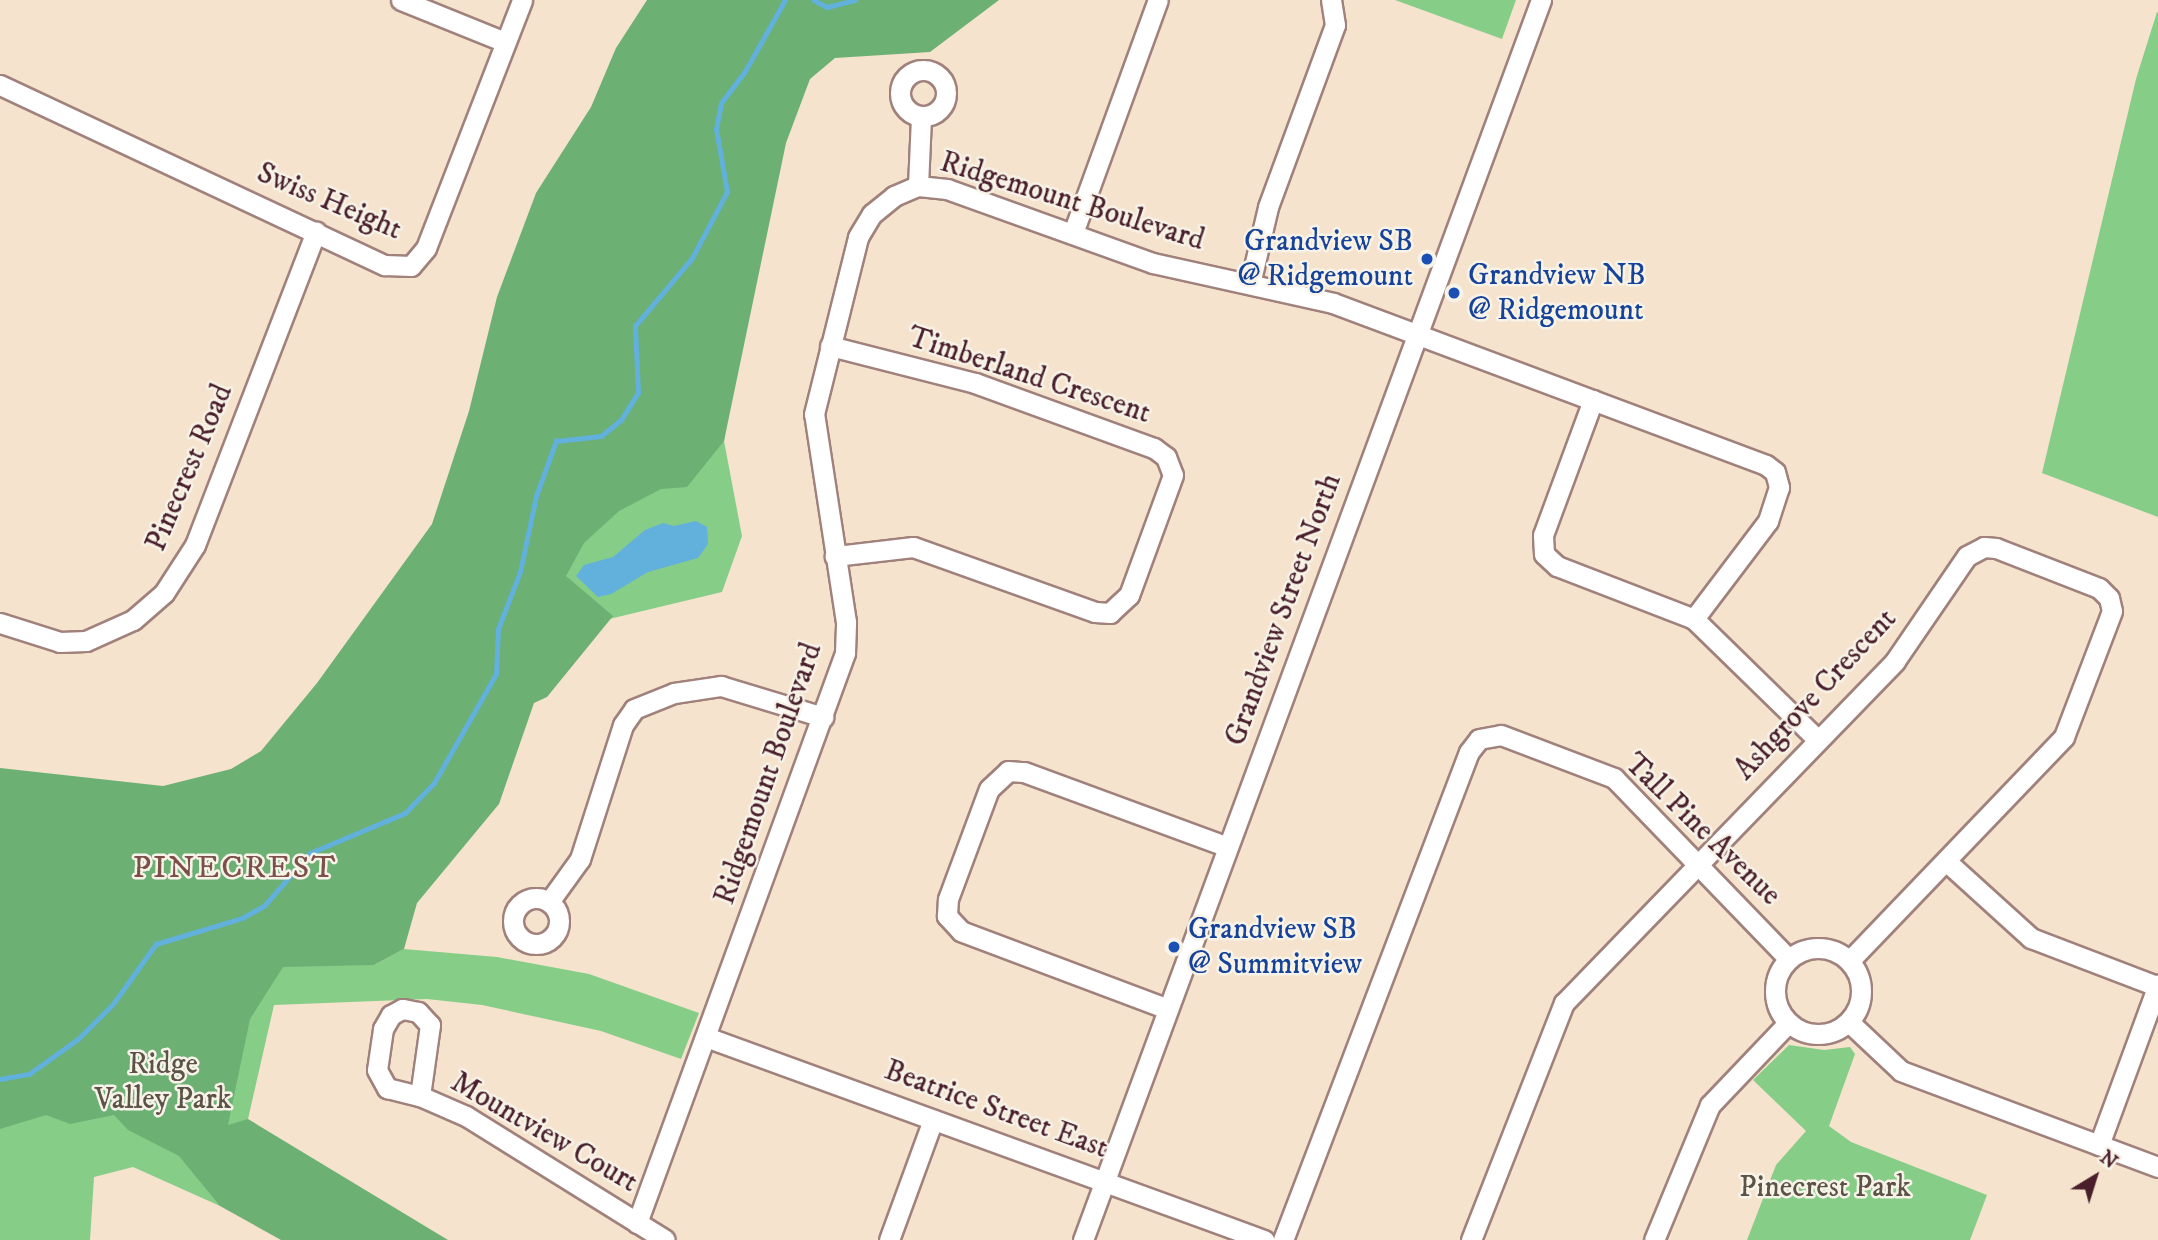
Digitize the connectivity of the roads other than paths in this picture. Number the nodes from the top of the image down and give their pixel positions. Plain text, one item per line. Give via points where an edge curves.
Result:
1 (401, 0) edge
2 (522, 0) edge
3 (1158, 0) edge
4 (1331, 0) edge
5 (1541, 0) edge
6 (505, 42) junction
7 (0, 85) edge
8 (921, 117) dead end
9 (918, 186) junction
10 (316, 232) junction
11 (1073, 233) junction
12 (1250, 284) junction
13 (1417, 334) junction
14 (830, 346) junction
15 (1592, 400) junction
16 (835, 556) junction
17 (1694, 620) junction
18 (0, 623) edge
19 (823, 717) junction
20 (1818, 740) junction
21 (1228, 847) junction
22 (1946, 860) junction
23 (1698, 864) junction
24 (549, 902) dead end
25 (1789, 959) junction
26 (1849, 961) junction
27 (2158, 985) edge
28 (1168, 1009) junction
29 (1849, 1022) junction
30 (1788, 1023) junction
31 (706, 1037) junction
32 (420, 1096) dead end
33 (933, 1119) junction
34 (2099, 1145) junction
35 (2158, 1167) edge
36 (1105, 1181) junction
37 (637, 1223) junction
38 (665, 1240) edge
39 (889, 1240) edge
40 (1083, 1240) edge
41 (1264, 1240) edge
42 (1283, 1240) edge
43 (1471, 1240) edge
44 (1654, 1240) edge

1 - 6 street
2 - 6 street, Swiss Height
3 - 11 street
4 - 12 street via 1335,26 1268,206
5 - 13 street, Grandview Street North
6 - 10 street, Swiss Height via 426,248 411,265 385,265
7 - 10 street, Swiss Height
8 - 9 street
9 - 11 street, Ridgemount Boulevard via 954,191
9 - 14 street, Ridgemount Boulevard via 884,202 862,228
10 - 18 street, Pinecrest Road via 195,545 164,593 133,620 86,641 60,642
11 - 12 street, Ridgemount Boulevard via 1153,263
12 - 13 street, Ridgemount Boulevard via 1324,300
13 - 15 street, Ridgemount Boulevard
13 - 21 street, Grandview Street North
14 - 16 street, Ridgemount Boulevard via 813,427
14 - 16 street, Timberland Crescent via 975,383 1154,448 1166,457 1173,475 1129,595 1110,613 1095,612 913,547
15 - 17 street via 1543,535 1544,554 1558,566
15 - 17 street, Ridgemount Boulevard via 1759,462 1778,477 1778,496 1763,531
16 - 19 street, Ridgemount Boulevard via 847,638
17 - 20 street
19 - 24 street via 721,686 674,693 634,709 622,725 580,859
19 - 31 street, Ridgemount Boulevard
20 - 22 street, Ashgrove Crescent via 1903,652 1964,561 1977,549 1996,548 2105,593 2110,617 2064,737
20 - 23 street, Ashgrove Crescent
21 - 28 street, Grandview Street North
21 - 28 street via 1014,770 992,783 962,860 946,905 949,920 957,929
22 - 26 street, Ashgrove Crescent
22 - 27 street via 2031,938
23 - 25 street, Tall Pine Avenue
23 - 42 street, Tall Pine Avenue via 1606,774 1501,735 1486,735 1475,742
23 - 43 street, Ashgrove Crescent via 1560,1009
25 - 26 street via 1813,948 1839,953
25 - 30 street via 1774,990
26 - 29 street via 1861,985 1861,999
27 - 34 street
28 - 36 street, Grandview Street North
29 - 30 street via 1825,1034 1799,1030
29 - 34 street via 1901,1072
30 - 44 street via 1710,1105
31 - 33 street, Beatrice Street East
31 - 37 street, Ridgemount Boulevard
32 - 37 street, Mountview Court via 466,1116
33 - 36 street, Beatrice Street East
33 - 39 street
34 - 35 street
36 - 40 street, Grandview Street North
36 - 41 street, Beatrice Street East
37 - 38 street, Mountview Court

